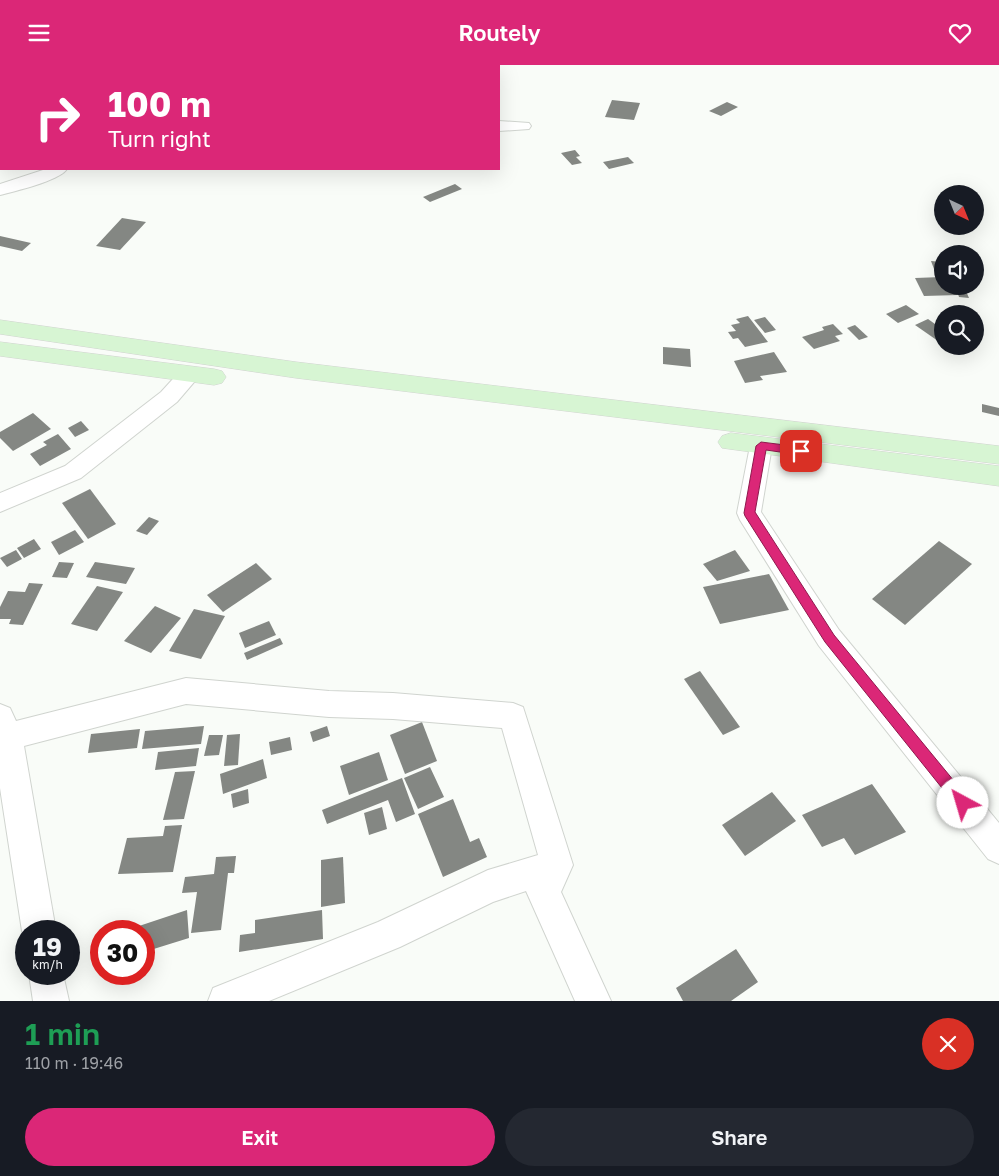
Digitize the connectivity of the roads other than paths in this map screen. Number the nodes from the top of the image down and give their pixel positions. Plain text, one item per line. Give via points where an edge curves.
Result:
1 (523, 125) dead end
2 (500, 126) edge
3 (57, 170) edge
4 (0, 190) edge
5 (0, 327) edge
6 (0, 349) edge
7 (190, 374) junction
8 (395, 391) junction
9 (761, 446) junction
10 (999, 455) edge
11 (999, 476) edge
12 (0, 503) edge
13 (2, 736) edge
14 (999, 848) edge
15 (556, 865) junction
16 (37, 920) edge
17 (48, 985) edge
18 (51, 1001) edge
19 (226, 1001) edge
20 (593, 1001) edge

1 - 2 street
3 - 4 street
5 - 8 main road via 296,370
6 - 7 main road
7 - 8 main road
7 - 12 street via 169,397 73,472
8 - 9 main road
8 - 10 main road
9 - 11 main road
9 - 14 street via 749,513 829,639
13 - 15 street via 186,691 513,716
13 - 16 street
15 - 19 street via 488,887 388,935
15 - 20 street via 543,891
17 - 18 street

